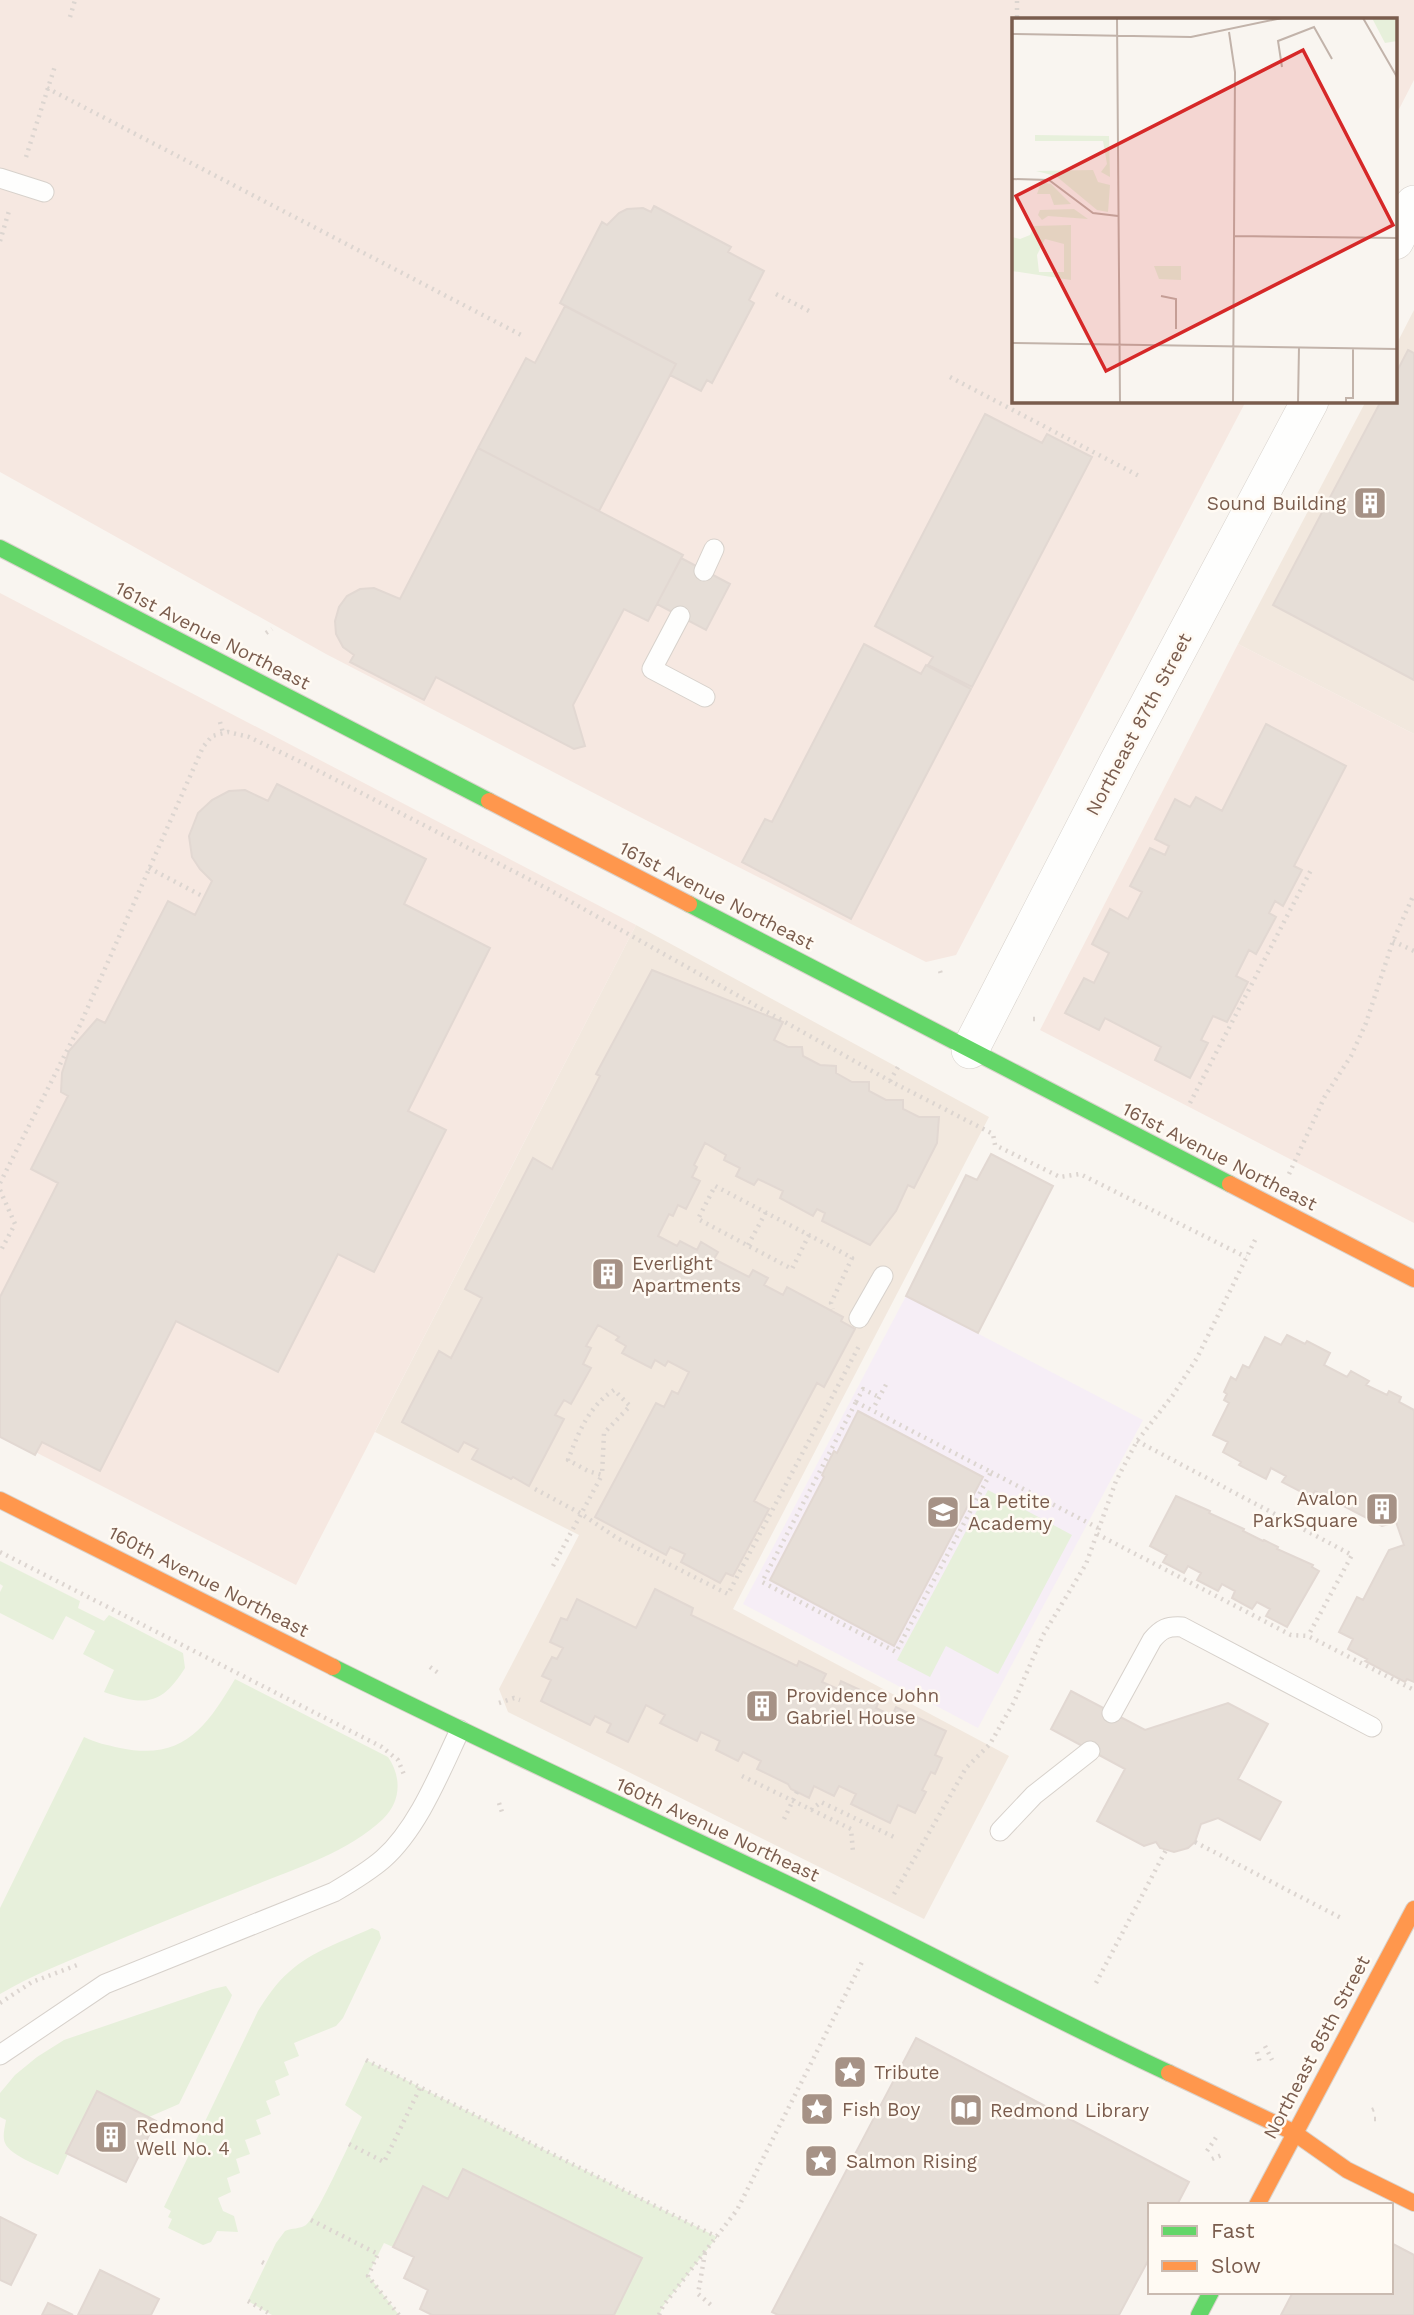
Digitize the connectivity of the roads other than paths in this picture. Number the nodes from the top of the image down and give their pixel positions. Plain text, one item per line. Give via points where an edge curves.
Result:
1 (0, 178) edge
2 (44, 192) dead end
3 (1414, 204) edge
4 (1396, 239) edge
5 (1309, 402) edge
6 (0, 548) edge
7 (715, 550) dead end
8 (704, 570) dead end
9 (680, 616) dead end
10 (705, 697) dead end
11 (970, 1050) junction
12 (883, 1276) dead end
13 (1414, 1279) edge
14 (859, 1318) dead end
15 (0, 1500) edge
16 (1112, 1713) dead end
17 (1372, 1727) dead end
18 (460, 1730) junction
19 (1090, 1751) dead end
20 (1000, 1831) dead end
21 (1414, 1909) edge
22 (0, 2055) edge
23 (1293, 2132) junction
24 (1257, 2203) edge
25 (1414, 2203) edge
26 (1210, 2294) edge
27 (1199, 2315) edge

1 - 2 lane
3 - 4 street
5 - 11 street, Northeast 87th Street
6 - 11 street, 161st Avenue Northeast
7 - 8 lane
9 - 10 lane via 652,669
11 - 13 street, 161st Avenue Northeast
12 - 14 lane
15 - 18 street, 160th Avenue Northeast
16 - 17 lane via 1152,1640 1170,1626 1182,1627
18 - 22 lane via 408,1829 384,1858 359,1877 334,1892 105,1984
18 - 23 street, 160th Avenue Northeast via 835,1906 1083,2033
19 - 20 lane via 1034,1795
21 - 23 street, Northeast 85th Street
23 - 24 street, Northeast 85th Street
23 - 25 street, 160th Avenue Northeast via 1347,2170
26 - 27 street

